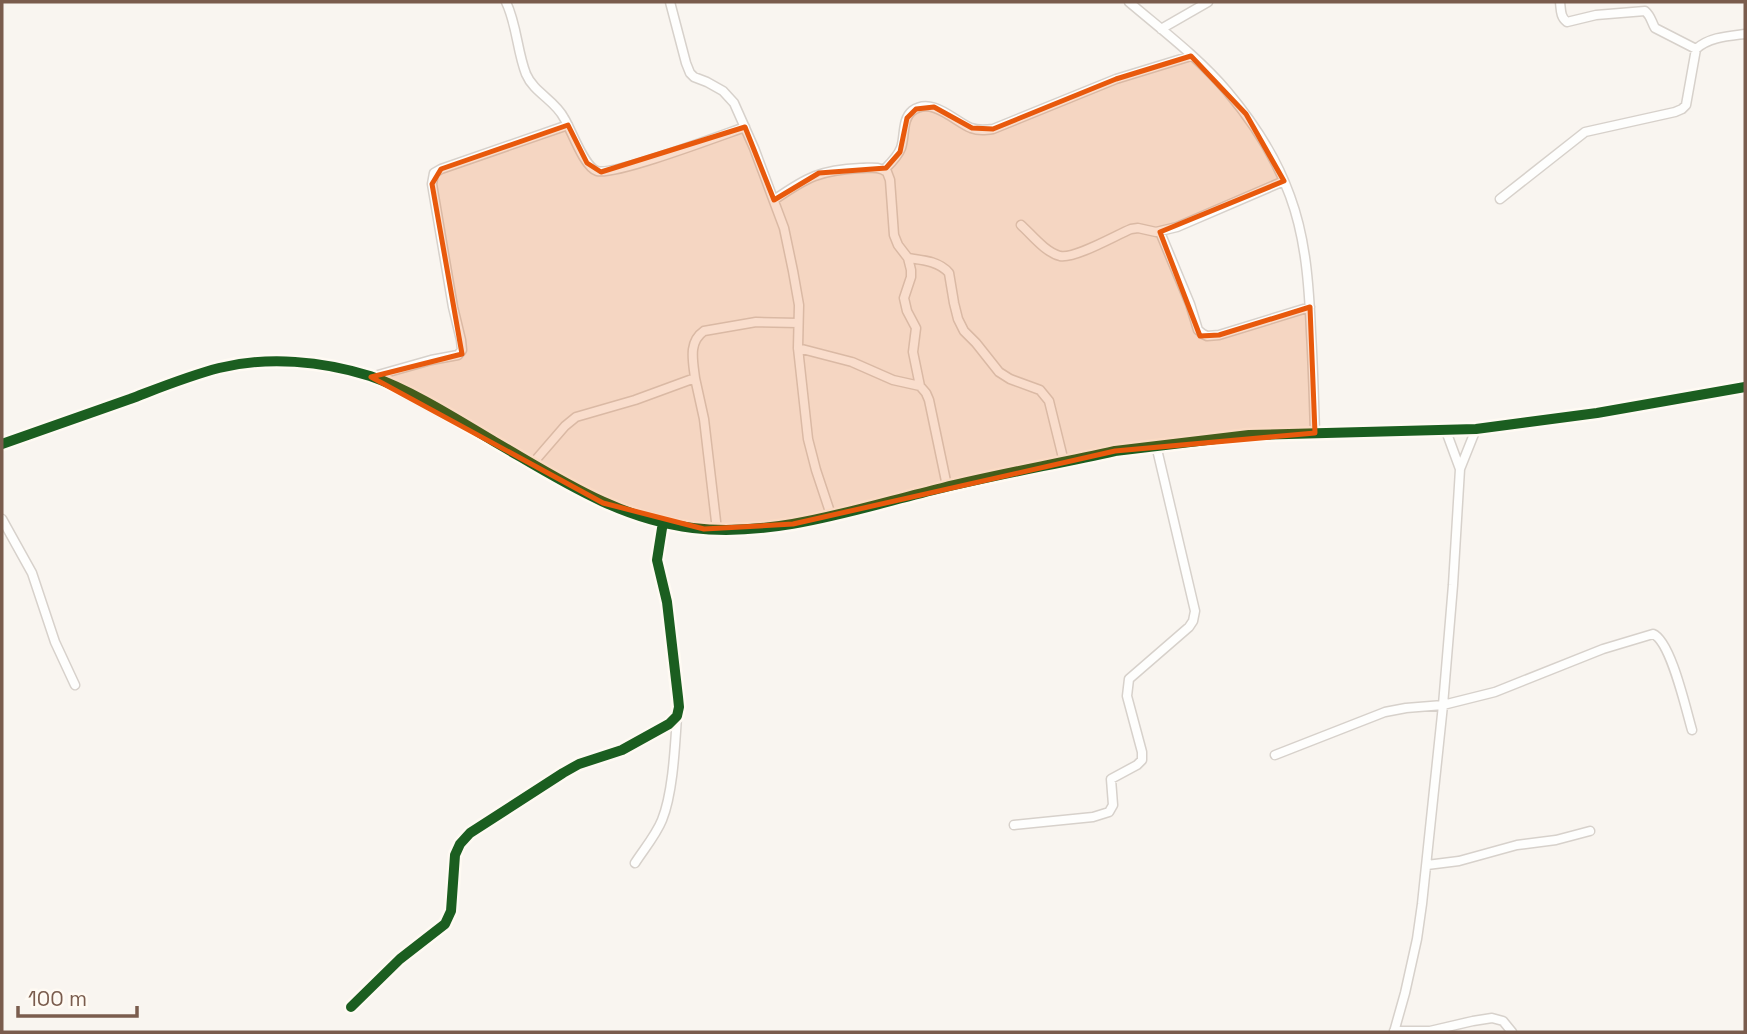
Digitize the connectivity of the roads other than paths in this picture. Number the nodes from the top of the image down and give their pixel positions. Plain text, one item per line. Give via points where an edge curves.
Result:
1 (506, 2) edge
2 (670, 2) edge
3 (1129, 2) edge
4 (1208, 2) edge
5 (1560, 2) edge
6 (1161, 29) junction
7 (1745, 34) edge
8 (1696, 49) junction
9 (1191, 56) junction
10 (568, 125) junction
11 (745, 127) junction
12 (885, 169) junction
13 (1284, 181) junction
14 (1500, 199) dead end
15 (774, 200) junction
16 (1021, 225) dead end
17 (1160, 232) junction
18 (908, 258) junction
19 (1310, 307) junction
20 (799, 323) junction
21 (798, 348) junction
22 (371, 377) junction
23 (695, 378) junction
24 (920, 386) junction
25 (1745, 387) edge
26 (1476, 429) junction
27 (1446, 431) junction
28 (1315, 433) junction
29 (2, 444) edge
30 (1156, 445) junction
31 (1064, 462) junction
32 (533, 463) junction
33 (1461, 469) junction
34 (947, 486) junction
35 (831, 515) junction
36 (2, 519) edge
37 (663, 522) junction
38 (717, 530) junction
39 (75, 685) dead end
40 (1443, 705) junction
41 (677, 716) junction
42 (1692, 730) dead end
43 (1275, 755) dead end
44 (1014, 825) dead end
45 (1590, 831) dead end
46 (635, 863) dead end
47 (1427, 866) junction
48 (351, 1007) dead end
49 (1394, 1032) edge
50 (1512, 1032) edge

1 - 10 street via 526,75 560,110
2 - 11 street via 690,73 723,91
3 - 6 street
4 - 6 street
5 - 8 street via 1567,22 1645,11 1655,28
6 - 9 street
7 - 8 street via 1702,43
8 - 14 street via 1682,110 1585,132
9 - 12 street via 1116,79 993,129 972,128 934,107 916,109 907,118 900,152
9 - 13 street via 1246,114
10 - 11 street via 587,163 601,172
10 - 22 street via 434,173 432,184 462,350 458,355
11 - 15 street
12 - 15 street via 827,171
12 - 18 street via 894,235
13 - 17 street
13 - 19 street via 1302,237
15 - 20 street via 793,271
16 - 17 street via 1048,250 1065,256 1131,229
17 - 19 street via 1203,334 1219,335
18 - 24 street via 911,277 904,303 916,328 913,352
18 - 31 street via 947,270 964,331 999,372 1045,395
19 - 28 street
20 - 21 street
20 - 23 street via 756,322 701,333 693,346
21 - 24 street
21 - 35 street via 808,439
22 - 29 street via 295,362 231,366
22 - 32 street
23 - 32 street via 576,417
23 - 38 street
24 - 34 street via 929,400
25 - 26 street
26 - 27 street
26 - 33 street
27 - 28 street
27 - 33 street
28 - 30 street
30 - 31 street
30 - 44 street via 1194,616 1189,627 1129,679 1127,696 1142,760 1111,779 1113,805 1109,812
31 - 34 street
32 - 37 street via 603,503
33 - 40 street
34 - 35 street
35 - 38 street via 780,526
36 - 39 street via 32,573
37 - 38 street
37 - 41 street via 657,560 667,602
40 - 42 street via 1495,692 1653,634 1667,651
40 - 43 street via 1385,712
40 - 47 street
41 - 46 street via 663,818
41 - 48 street via 622,750 563,772 470,833 455,855 451,911 445,924 400,958
45 - 47 street
47 - 49 street via 1417,940
49 - 50 street via 1422,1032 1492,1018 1503,1021

